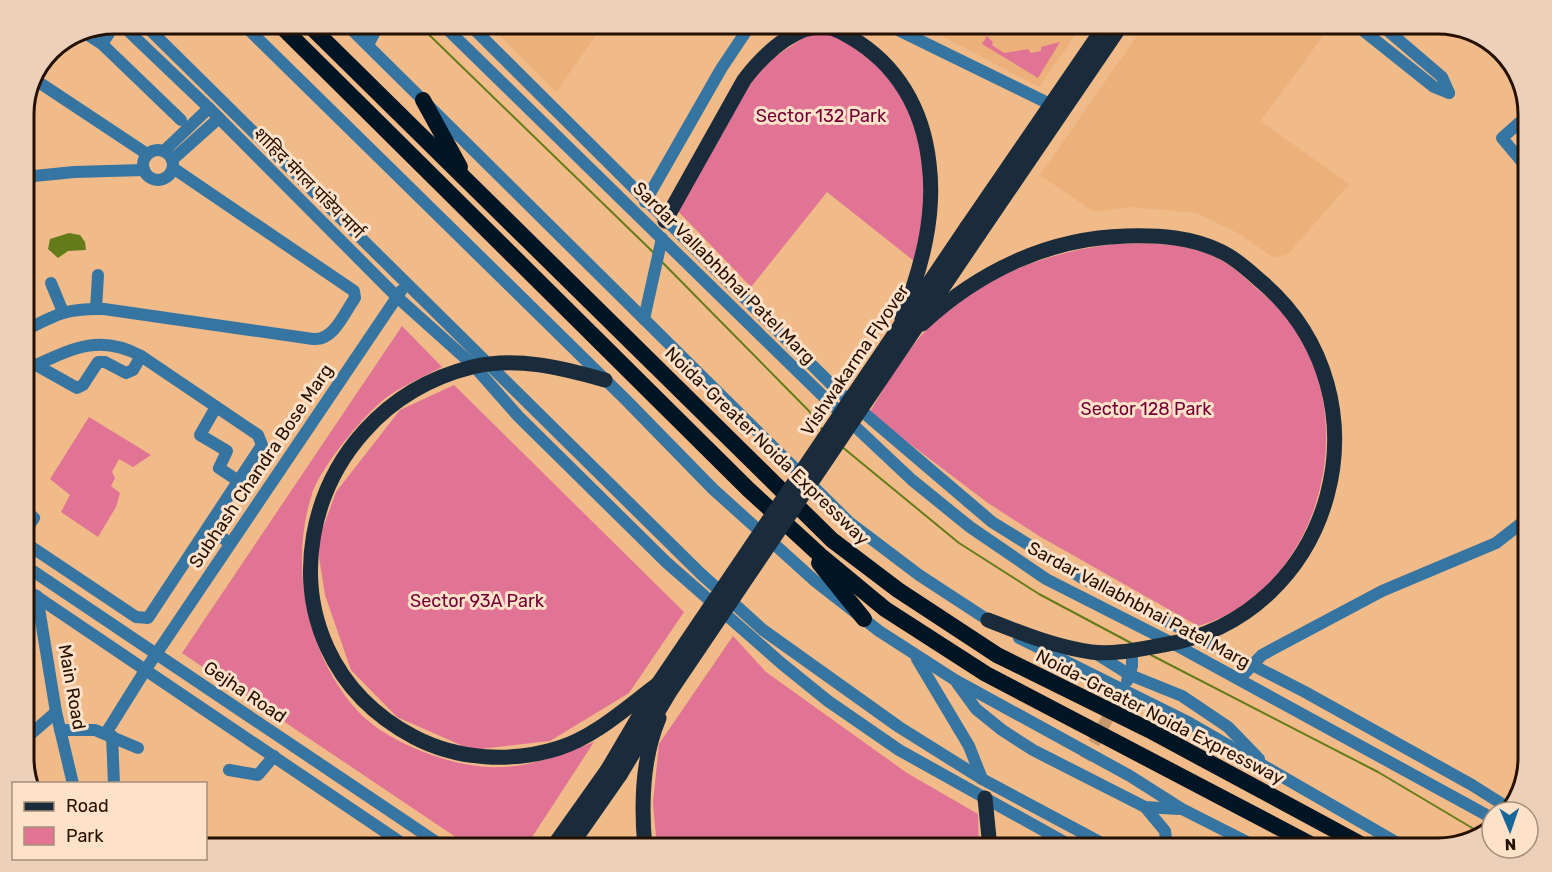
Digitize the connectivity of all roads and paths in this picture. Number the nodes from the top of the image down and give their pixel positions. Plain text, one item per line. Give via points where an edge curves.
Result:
1 (131, 34) edge
2 (154, 34) edge
3 (253, 34) edge
4 (289, 34) edge
5 (318, 34) edge
6 (360, 34) edge
7 (374, 34) edge
8 (452, 34) edge
9 (480, 34) edge
10 (744, 34) edge
11 (797, 34) edge
12 (845, 34) edge
13 (906, 34) edge
14 (1100, 34) edge
15 (1114, 34) edge
16 (1370, 34) edge
17 (1392, 34) edge
18 (108, 35) edge
19 (93, 38) edge
20 (102, 44) junction
21 (368, 45) junction
22 (41, 84) edge
23 (423, 100) junction
24 (209, 108) junction
25 (1057, 108) junction
26 (219, 118) junction
27 (182, 125) junction
28 (1517, 125) edge
29 (194, 139) junction
30 (147, 154) junction
31 (1517, 157) edge
32 (170, 159) junction
33 (144, 170) junction
34 (35, 176) edge
35 (469, 183) junction
36 (645, 202) junction
37 (665, 221) junction
38 (973, 231) junction
39 (661, 244) junction
40 (98, 275) dead end
41 (51, 283) dead end
42 (408, 284) junction
43 (397, 297) junction
44 (96, 309) junction
45 (63, 312) junction
46 (644, 319) junction
47 (35, 326) edge
48 (915, 330) junction
49 (896, 336) junction
50 (141, 356) junction
51 (491, 364) junction
52 (36, 365) joint
53 (474, 366) junction
54 (605, 380) junction
55 (216, 407) junction
56 (240, 482) junction
57 (1518, 526) edge
58 (209, 529) junction
59 (802, 538) junction
60 (230, 543) junction
61 (35, 549) edge
62 (54, 561) junction
63 (35, 572) edge
64 (44, 578) junction
65 (37, 596) joint
66 (864, 619) junction
67 (988, 620) junction
68 (759, 635) junction
69 (1195, 638) junction
70 (1166, 645) junction
71 (1132, 650) junction
72 (1094, 652) junction
73 (913, 653) junction
74 (156, 654) junction
75 (1252, 665) junction
76 (146, 669) junction
77 (1239, 679) junction
78 (955, 680) junction
79 (1128, 680) junction
80 (665, 687) junction
81 (56, 712) junction
82 (35, 730) edge
83 (60, 730) junction
84 (109, 735) junction
85 (138, 748) dead end
86 (274, 756) junction
87 (1085, 759) tunnel mouth
88 (1265, 766) junction
89 (229, 770) dead end
90 (614, 772) junction
91 (1077, 773) junction
92 (982, 779) junction
93 (73, 782) edge
94 (114, 782) edge
95 (985, 798) junction
96 (1496, 800) edge
97 (1145, 807) junction
98 (1182, 809) junction
99 (1480, 811) edge
100 (394, 838) edge
101 (430, 838) edge
102 (560, 838) edge
103 (575, 838) edge
104 (645, 838) edge
105 (989, 838) edge
106 (1057, 838) edge
107 (1092, 838) edge
108 (1166, 838) edge
109 (1239, 838) edge
110 (1299, 838) edge
111 (1349, 838) edge
112 (1389, 838) edge

1 - 24 street, शाहिद मंगल पांडेय मार्ग
2 - 42 street
3 - 54 street
4 - 59 highway
5 - 35 highway, Noida-Greater Noida Expressway
6 - 21 street
7 - 21 street
8 - 39 street, Sardar Vallabhbhai Patel Marg
9 - 36 street, Sardar Vallabhbhai Patel Marg via 548,97
10 - 36 street
11 - 37 main road, bridge via 760,59 744,80
12 - 49 main road, bridge via 885,62 910,96 924,129 931,198 929,230
13 - 25 street
14 - 25 main road
15 - 25 main road
16 - 17 street via 1434,87 1449,93 1442,77
18 - 20 street
19 - 20 street
20 - 27 street
21 - 23 street
22 - 30 street
23 - 35 highway
23 - 46 street
24 - 26 street, शाहिद मंगल पांडेय मार्ग
24 - 27 street
25 - 38 main road, Vishwakarma Flyover
25 - 38 main road, Vishwakarma Flyover via 1022,171
26 - 29 street
26 - 43 street, शाहिद मंगल पांडेय मार्ग
27 - 29 street
27 - 32 street
28 - 31 street via 1502,138
29 - 32 street
30 - 32 street via 155,150
30 - 33 street
32 - 33 street via 169,176 161,180 153,179
32 - 44 street via 354,291 355,298 322,340
33 - 34 street
35 - 111 highway, Noida-Greater Noida Expressway via 832,540 898,590 997,655 1149,730
36 - 37 street, Sardar Vallabhbhai Patel Marg
37 - 69 street, Sardar Vallabhbhai Patel Marg via 837,390 992,522 1082,578
38 - 48 main road, Vishwakarma Flyover, bridge
38 - 49 main road, Vishwakarma Flyover, bridge
39 - 46 street
39 - 70 street, Sardar Vallabhbhai Patel Marg via 912,480 970,527 1046,579
40 - 44 street
41 - 45 street
42 - 43 street, Subhash Chandra Bose Marg
42 - 51 street
43 - 53 street, शाहिद मंगल पांडेय मार्ग
43 - 60 street, Subhash Chandra Bose Marg
44 - 45 street
45 - 47 street
46 - 67 street via 849,522
48 - 69 main road, bridge via 945,302 1010,262 1083,240 1112,236 1169,237 1223,252 1270,289 1294,314 1313,347 1327,384 1335,449 1322,516 1292,567 1261,603 1237,620
48 - 80 main road, Vishwakarma Flyover, bridge
49 - 80 main road, Vishwakarma Flyover, bridge
50 - 52 street via 122,349 84,345
50 - 52 street via 126,374 98,362 77,388
50 - 55 street
51 - 53 main road
51 - 54 main road via 554,367
51 - 68 street
53 - 68 street, शाहिद मंगल पांडेय मार्ग via 518,416 666,562
53 - 80 main road via 414,390 390,406 360,434 332,475 310,543 309,576 315,613 343,677 365,702 396,727 428,744 461,755 496,757 560,748
54 - 66 street via 713,489 815,581
55 - 56 street via 261,440 260,451
55 - 56 street via 200,435 227,451 219,468
56 - 58 street
57 - 75 street via 1496,543 1382,591 1274,649
58 - 60 street
58 - 62 street via 144,619
59 - 66 highway
59 - 110 highway via 885,609 986,674
60 - 74 street, Subhash Chandra Bose Marg
61 - 62 street
62 - 64 street
63 - 64 street, Gejha Road
64 - 74 street, Gejha Road
65 - 76 street, Gejha Road
65 - 81 street, Main Road
66 - 73 street
67 - 72 main road via 1033,638
67 - 88 street
68 - 92 street
68 - 95 street via 828,701 869,730
69 - 70 main road
69 - 75 street, Sardar Vallabhbhai Patel Marg
70 - 71 main road
70 - 77 street, Sardar Vallabhbhai Patel Marg
71 - 72 main road
71 - 79 street
72 - 79 street
73 - 78 street
73 - 92 street via 964,735
74 - 76 street, Subhash Chandra Bose Marg
74 - 101 street, Gejha Road
75 - 77 street
75 - 96 street, Sardar Vallabhbhai Patel Marg
76 - 84 street, Subhash Chandra Bose Marg
76 - 86 street, Gejha Road
77 - 99 street, Sardar Vallabhbhai Patel Marg
78 - 91 street via 976,709 1002,730
78 - 98 street
79 - 88 street via 1182,696 1228,727
80 - 90 main road, Vishwakarma Flyover, bridge
80 - 104 main road, bridge via 646,769
81 - 82 street
81 - 83 street, Main Road
83 - 84 street via 87,729
83 - 93 street, Main Road
84 - 85 street
84 - 94 street
86 - 89 street via 258,775
86 - 100 street, Gejha Road
87 - 91 street
88 - 112 street
90 - 102 main road, Vishwakarma Flyover
90 - 103 main road, Vishwakarma Flyover
91 - 97 street
92 - 107 street
95 - 105 main road
95 - 106 street
97 - 98 street
97 - 108 street via 1165,831
98 - 109 street

